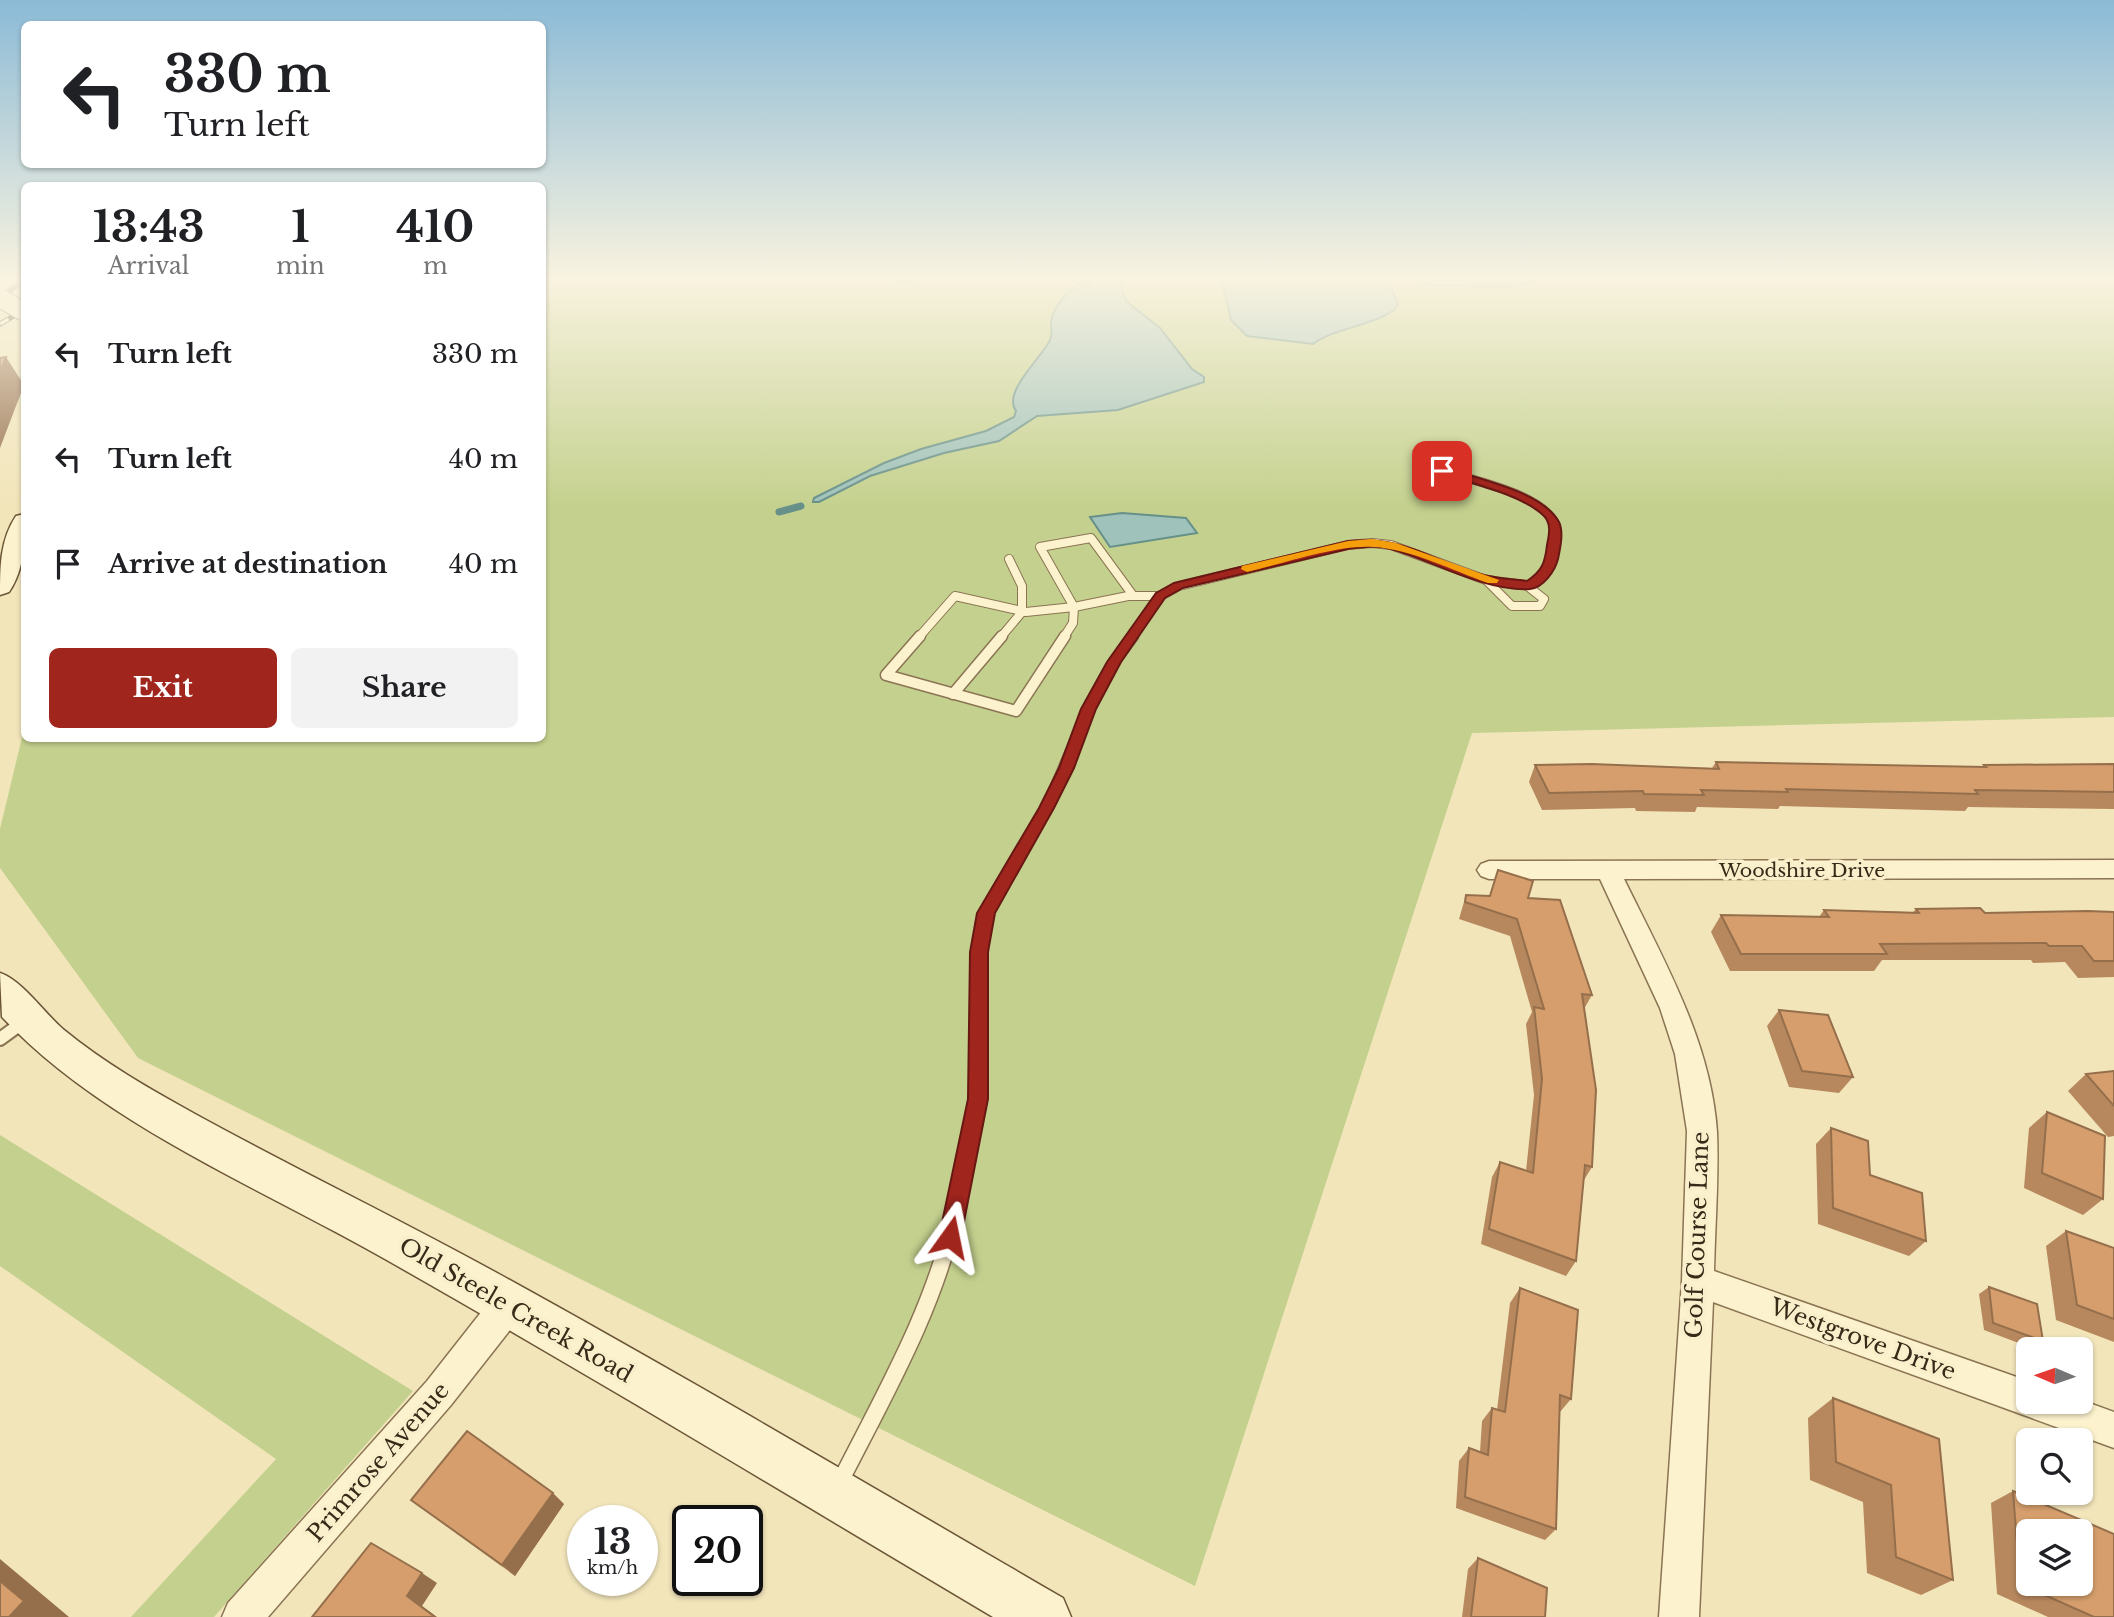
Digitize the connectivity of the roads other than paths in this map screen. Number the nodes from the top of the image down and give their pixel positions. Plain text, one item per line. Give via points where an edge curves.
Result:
1 (1442, 471) dead end
2 (21, 528) edge
3 (1009, 559) dead end
4 (1486, 580) junction
5 (1530, 585) junction
6 (0, 587) edge
7 (1132, 594) junction
8 (1161, 596) junction
9 (1074, 606) junction
10 (1022, 612) junction
11 (953, 694) junction
12 (2114, 869) edge
13 (1489, 870) dead end
14 (1608, 870) junction
15 (9, 1016) edge
16 (1698, 1281) junction
17 (509, 1304) junction
18 (2016, 1394) edge
19 (2070, 1414) edge
20 (2114, 1430) edge
21 (834, 1494) junction
22 (242, 1617) edge
23 (1044, 1617) edge
24 (1679, 1617) edge

1 - 5 lane via 1513,494 1548,513 1556,527 1551,562 1544,575
2 - 6 main road
3 - 10 lane via 1022,586
4 - 5 lane
4 - 5 lane via 1513,606 1526,608 1540,606 1544,599
4 - 8 lane via 1391,545 1372,543 1203,579
7 - 8 lane
7 - 9 lane
7 - 9 lane via 1091,538 1040,547
8 - 21 lane via 1114,662 1046,808 986,913 979,952 978,1099 950,1237 912,1338
9 - 10 lane
9 - 11 lane via 1073,623 1016,711
10 - 11 lane
10 - 11 lane via 955,596 886,675
12 - 14 street, Woodshire Drive
13 - 14 street, Woodshire Drive
14 - 16 street, Golf Course Lane via 1673,1008 1689,1054 1702,1130
15 - 17 main road, Old Steele Creek Road via 194,1136
16 - 18 street, Westgrove Drive
16 - 24 street, Golf Course Lane
17 - 21 main road, Old Steele Creek Road
17 - 22 street, Primrose Avenue via 439,1393
19 - 20 street
21 - 23 main road, Old Steele Creek Road

